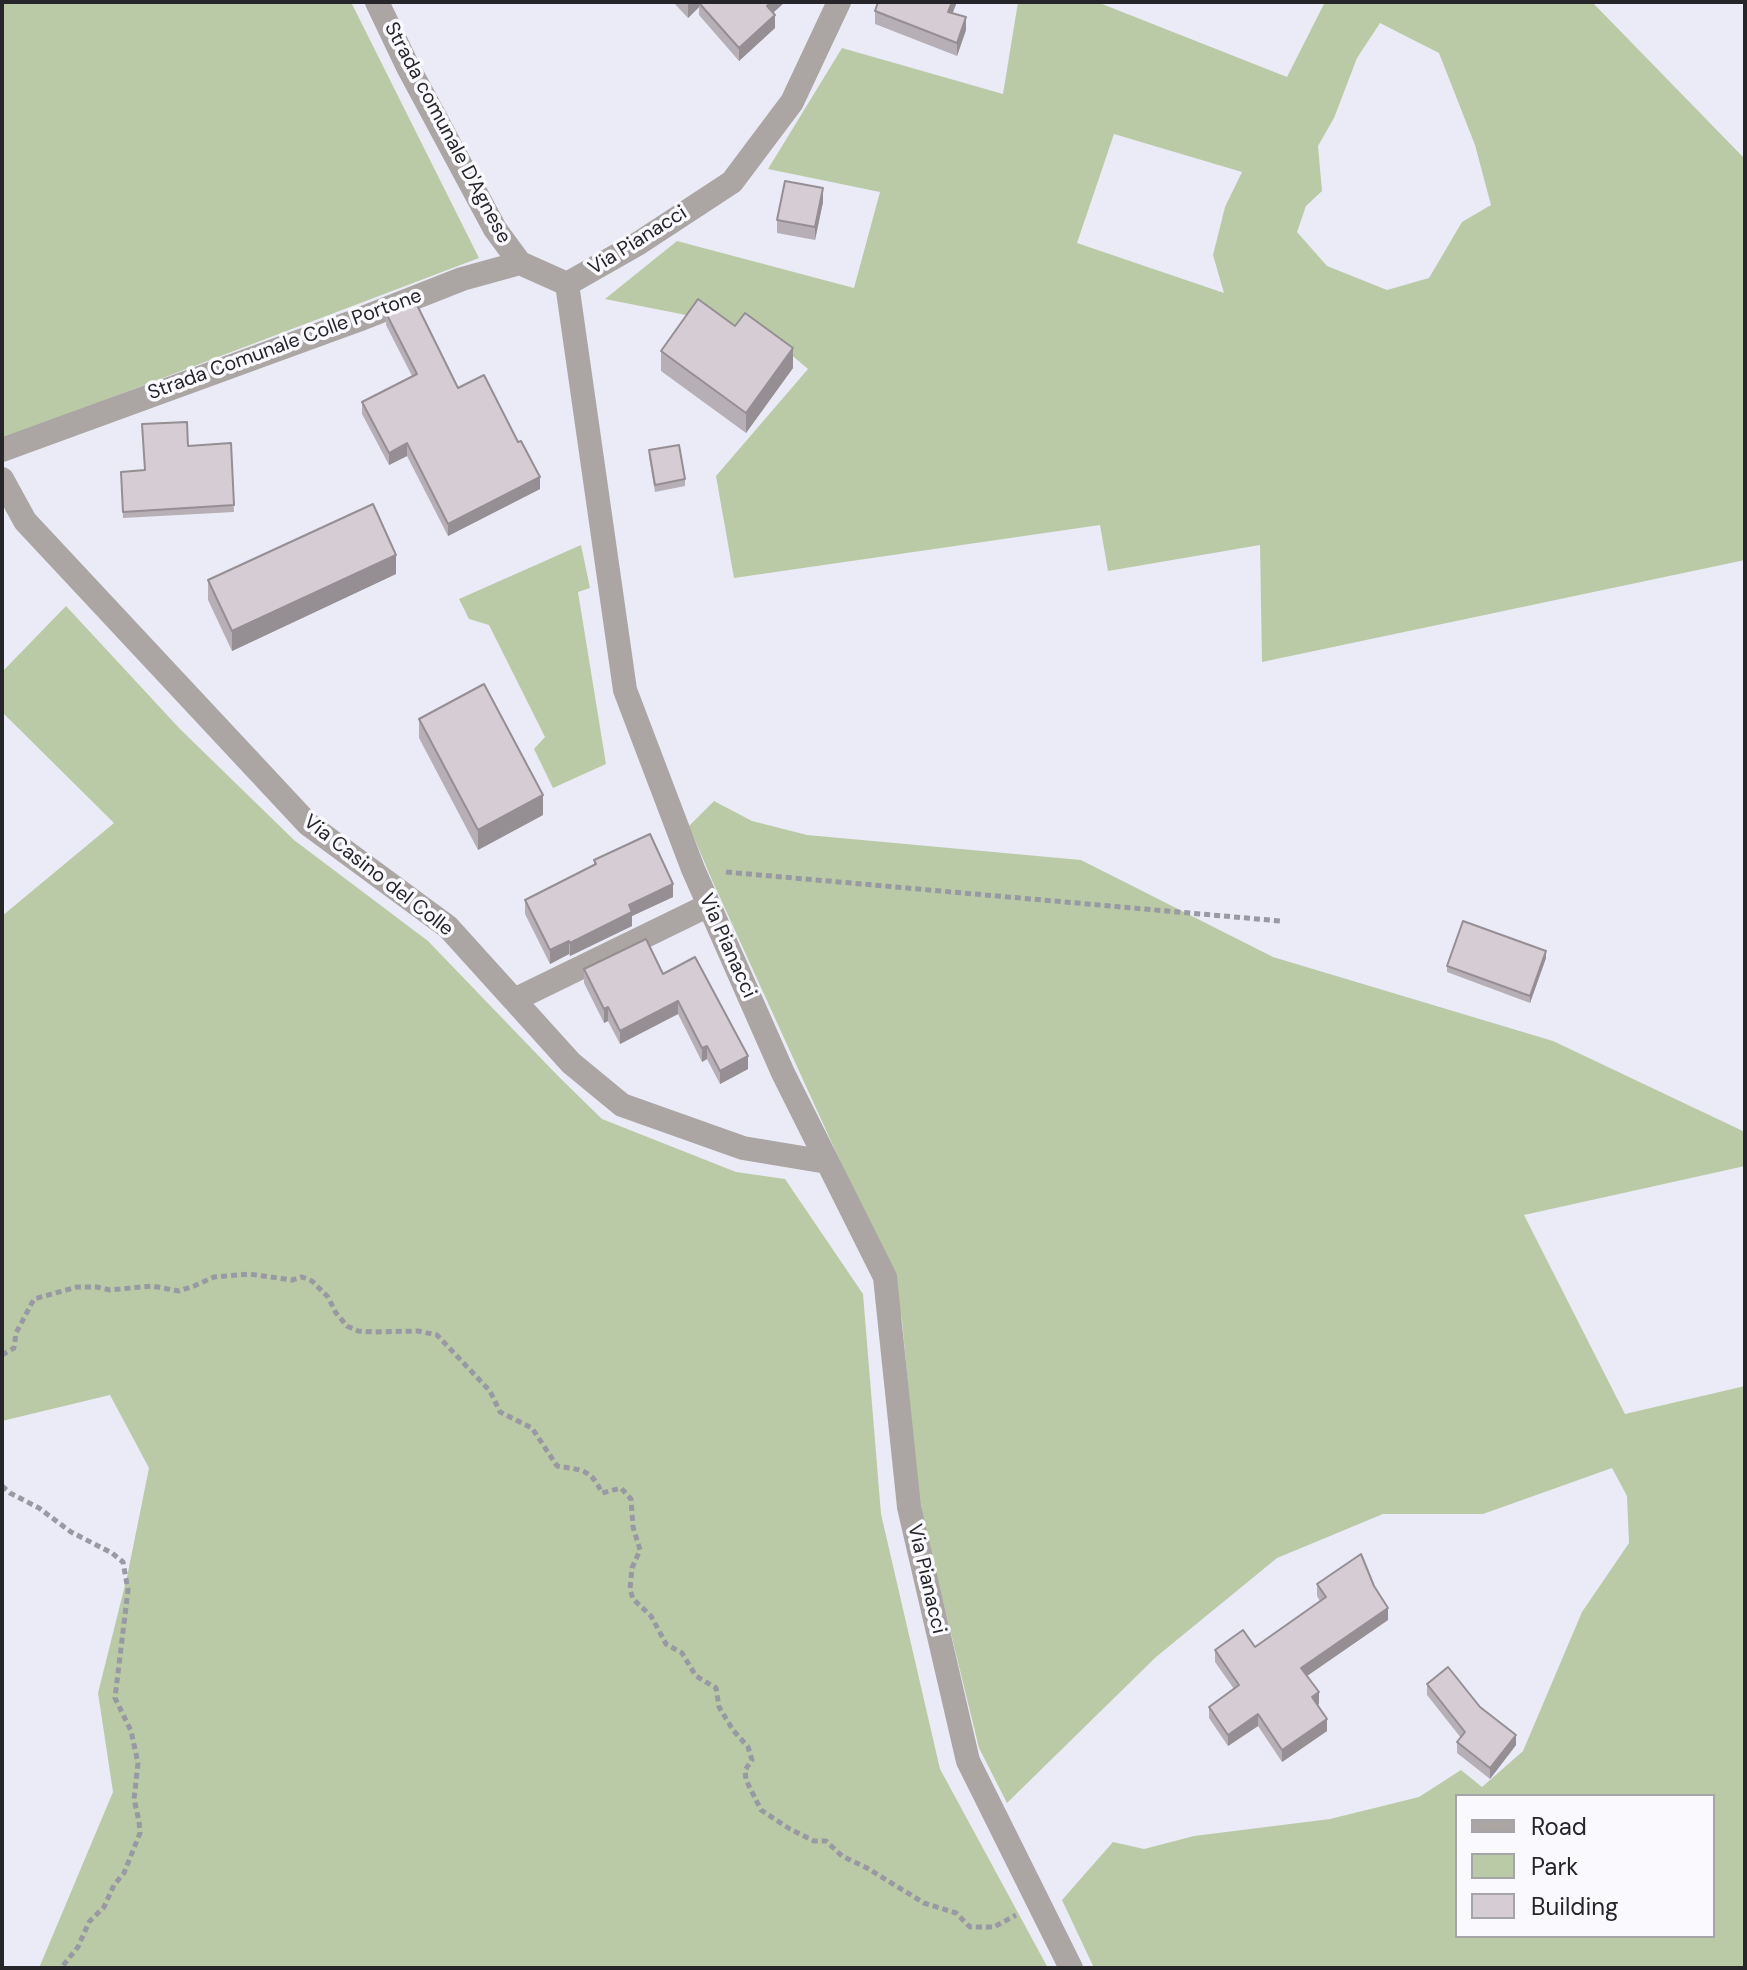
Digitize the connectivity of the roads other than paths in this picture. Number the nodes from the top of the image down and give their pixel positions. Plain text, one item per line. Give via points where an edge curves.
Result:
1 (377, 2) edge
2 (839, 2) edge
3 (520, 263) junction
4 (567, 284) junction
5 (2, 450) edge
6 (2, 479) edge
7 (14, 518) edge
8 (709, 905) junction
9 (514, 1000) junction
10 (827, 1162) junction
11 (1071, 1968) edge

1 - 3 street, Strada comunale D'Agnese via 488,215
2 - 4 street, Via Pianacci via 792,102 732,182
3 - 4 street
3 - 5 street, Strada Comunale Colle Portone via 462,279
4 - 8 street, Via Pianacci via 625,690
6 - 7 street, Via Casino del Colle
7 - 9 street, Via Casino del Colle via 308,824 448,927
8 - 9 street
8 - 10 street, Via Pianacci
9 - 10 street, Via Casino del Colle via 571,1063 622,1105 743,1148
10 - 11 street, Via Pianacci via 885,1277 909,1507 968,1761

